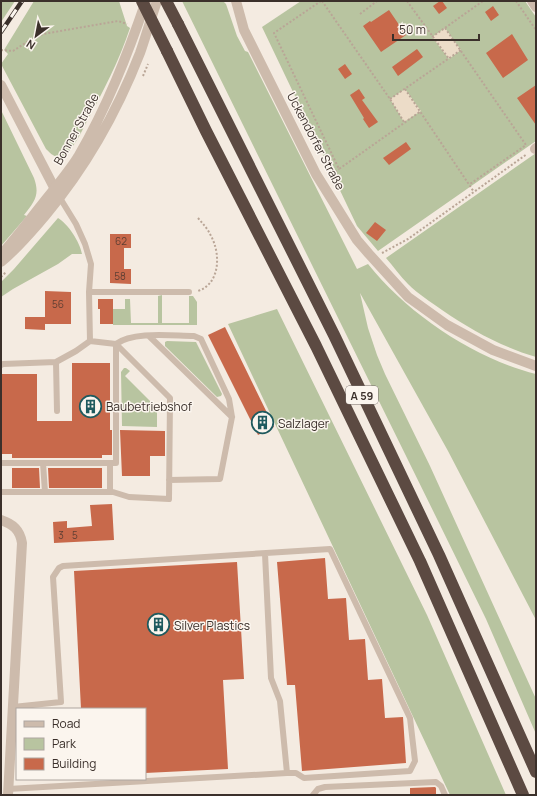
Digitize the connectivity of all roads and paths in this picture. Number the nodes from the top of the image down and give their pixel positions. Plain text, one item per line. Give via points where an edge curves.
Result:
1 (142, 1) edge
2 (146, 1) edge
3 (157, 1) edge
4 (166, 1) edge
5 (236, 1) edge
6 (322, 1) edge
7 (377, 1) edge
8 (407, 1) edge
9 (483, 1) edge
10 (516, 1) edge
11 (532, 1) edge
12 (536, 7) edge
13 (360, 14) dead end
14 (445, 28) junction
15 (136, 30) junction
16 (536, 30) edge
17 (432, 37) junction
18 (1, 50) edge
19 (461, 50) junction
20 (449, 59) junction
21 (1, 85) edge
22 (405, 89) junction
23 (390, 99) junction
24 (420, 111) junction
25 (404, 122) junction
26 (536, 148) edge
27 (470, 184) junction
28 (474, 192) junction
29 (57, 194) junction
30 (198, 218) dead end
31 (1, 255) edge
32 (373, 258) junction
33 (1, 262) edge
34 (89, 292) junction
35 (189, 292) joint
36 (149, 336) junction
37 (90, 341) junction
38 (116, 344) junction
39 (56, 362) junction
40 (1, 365) edge
41 (536, 366) edge
42 (57, 411) dead end
43 (232, 417) junction
44 (1, 463) edge
45 (43, 463) junction
46 (110, 463) junction
47 (169, 480) junction
48 (1, 492) edge
49 (45, 492) junction
50 (110, 492) junction
51 (1, 520) edge
52 (265, 554) junction
53 (13, 707) junction
54 (536, 772) edge
55 (287, 773) junction
56 (34, 787) junction
57 (8, 792) edge
58 (33, 795) edge
59 (313, 795) edge
60 (445, 795) edge
61 (523, 795) edge

1 - 61 highway, A 59, bridge via 316,346 420,561
2 - 15 street, Bonner Straße
3 - 29 street, Bonner Straße via 140,53 97,144
4 - 54 highway, A 59, bridge via 334,335 439,555
5 - 32 street, Uckendorfer Straße via 244,30 316,174 357,240
6 - 23 path
6 - 25 path via 274,33 339,169
7 - 13 path
8 - 17 path
9 - 14 path
10 - 16 path
11 - 12 street
14 - 17 path
14 - 19 path
15 - 18 path via 132,25 118,22 43,34 13,51
15 - 29 street, Bonner Straße via 95,126
17 - 20 path
19 - 20 path
19 - 27 path via 526,145
20 - 22 path
21 - 29 street
22 - 23 path
22 - 24 path
23 - 25 path
24 - 25 path
24 - 27 path
26 - 28 path
27 - 28 path
28 - 32 path via 408,239
29 - 31 street, Bonner Straße
29 - 33 street, Bonner Straße via 15,251
29 - 34 lane via 85,244 91,264
30 - 35 path via 212,237 217,270 207,286
32 - 41 street, Uckendorfer Straße via 408,297 447,325 493,350
34 - 35 lane
34 - 37 lane
36 - 38 lane via 123,339
36 - 43 lane
36 - 43 lane via 194,336 201,339 229,399
37 - 38 lane
37 - 39 lane
38 - 46 lane via 116,463
38 - 47 lane via 170,398
39 - 40 lane
39 - 42 lane
43 - 47 lane via 220,479
44 - 45 lane
45 - 46 lane
45 - 49 lane
46 - 50 lane
47 - 50 lane via 169,499 129,497
48 - 49 lane
49 - 50 lane
51 - 53 street via 18,530 22,543
52 - 53 lane via 59,568 53,577 61,702
52 - 55 lane via 271,678 280,701
52 - 55 lane via 330,549 410,718 415,761 410,771 304,778 296,773
53 - 57 street
55 - 56 lane
56 - 57 lane
56 - 58 lane
59 - 60 lane via 318,789 325,787 436,782

